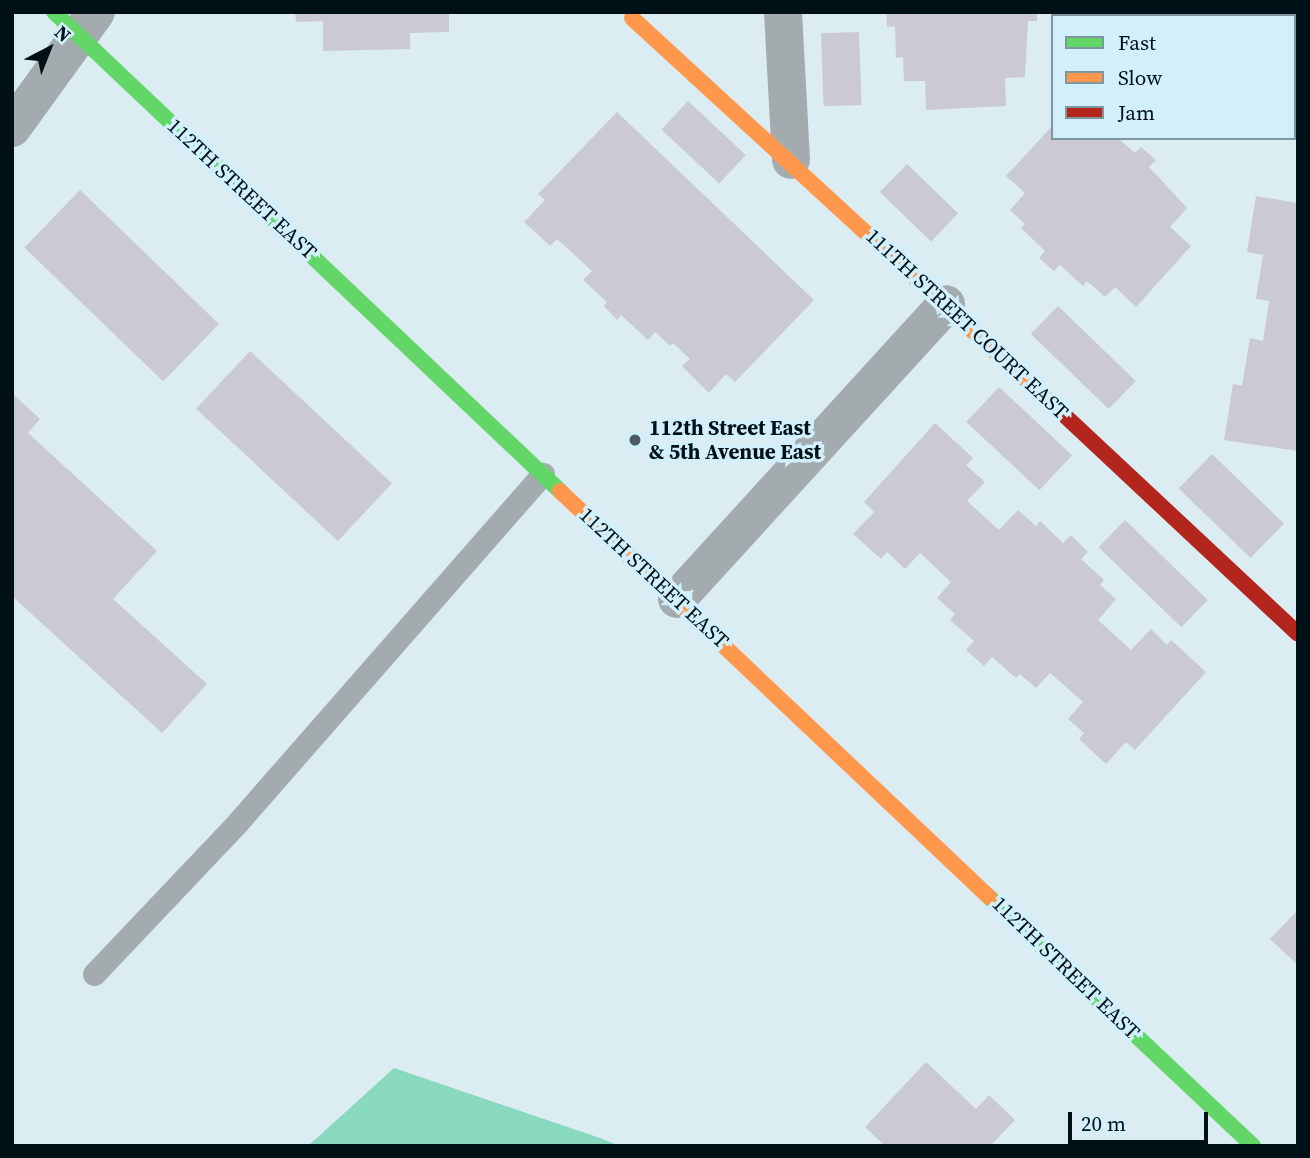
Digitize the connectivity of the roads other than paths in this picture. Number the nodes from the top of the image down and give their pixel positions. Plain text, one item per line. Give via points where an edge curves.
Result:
1 (783, 12) edge
2 (632, 18) dead end
3 (76, 20) edge
4 (12, 128) edge
5 (791, 160) junction
6 (946, 304) junction
7 (543, 473) junction
8 (677, 599) junction
9 (1298, 634) edge
10 (94, 974) dead end
11 (1253, 1146) edge

1 - 5 street
2 - 5 main road, 111TH STREET COURT EAST
3 - 4 street
3 - 7 main road, 112TH STREET EAST
5 - 6 main road, 111TH STREET COURT EAST
6 - 8 street
6 - 9 main road, 111TH STREET COURT EAST
7 - 8 main road, 112TH STREET EAST
7 - 10 lane via 238,822
8 - 11 main road, 112TH STREET EAST

